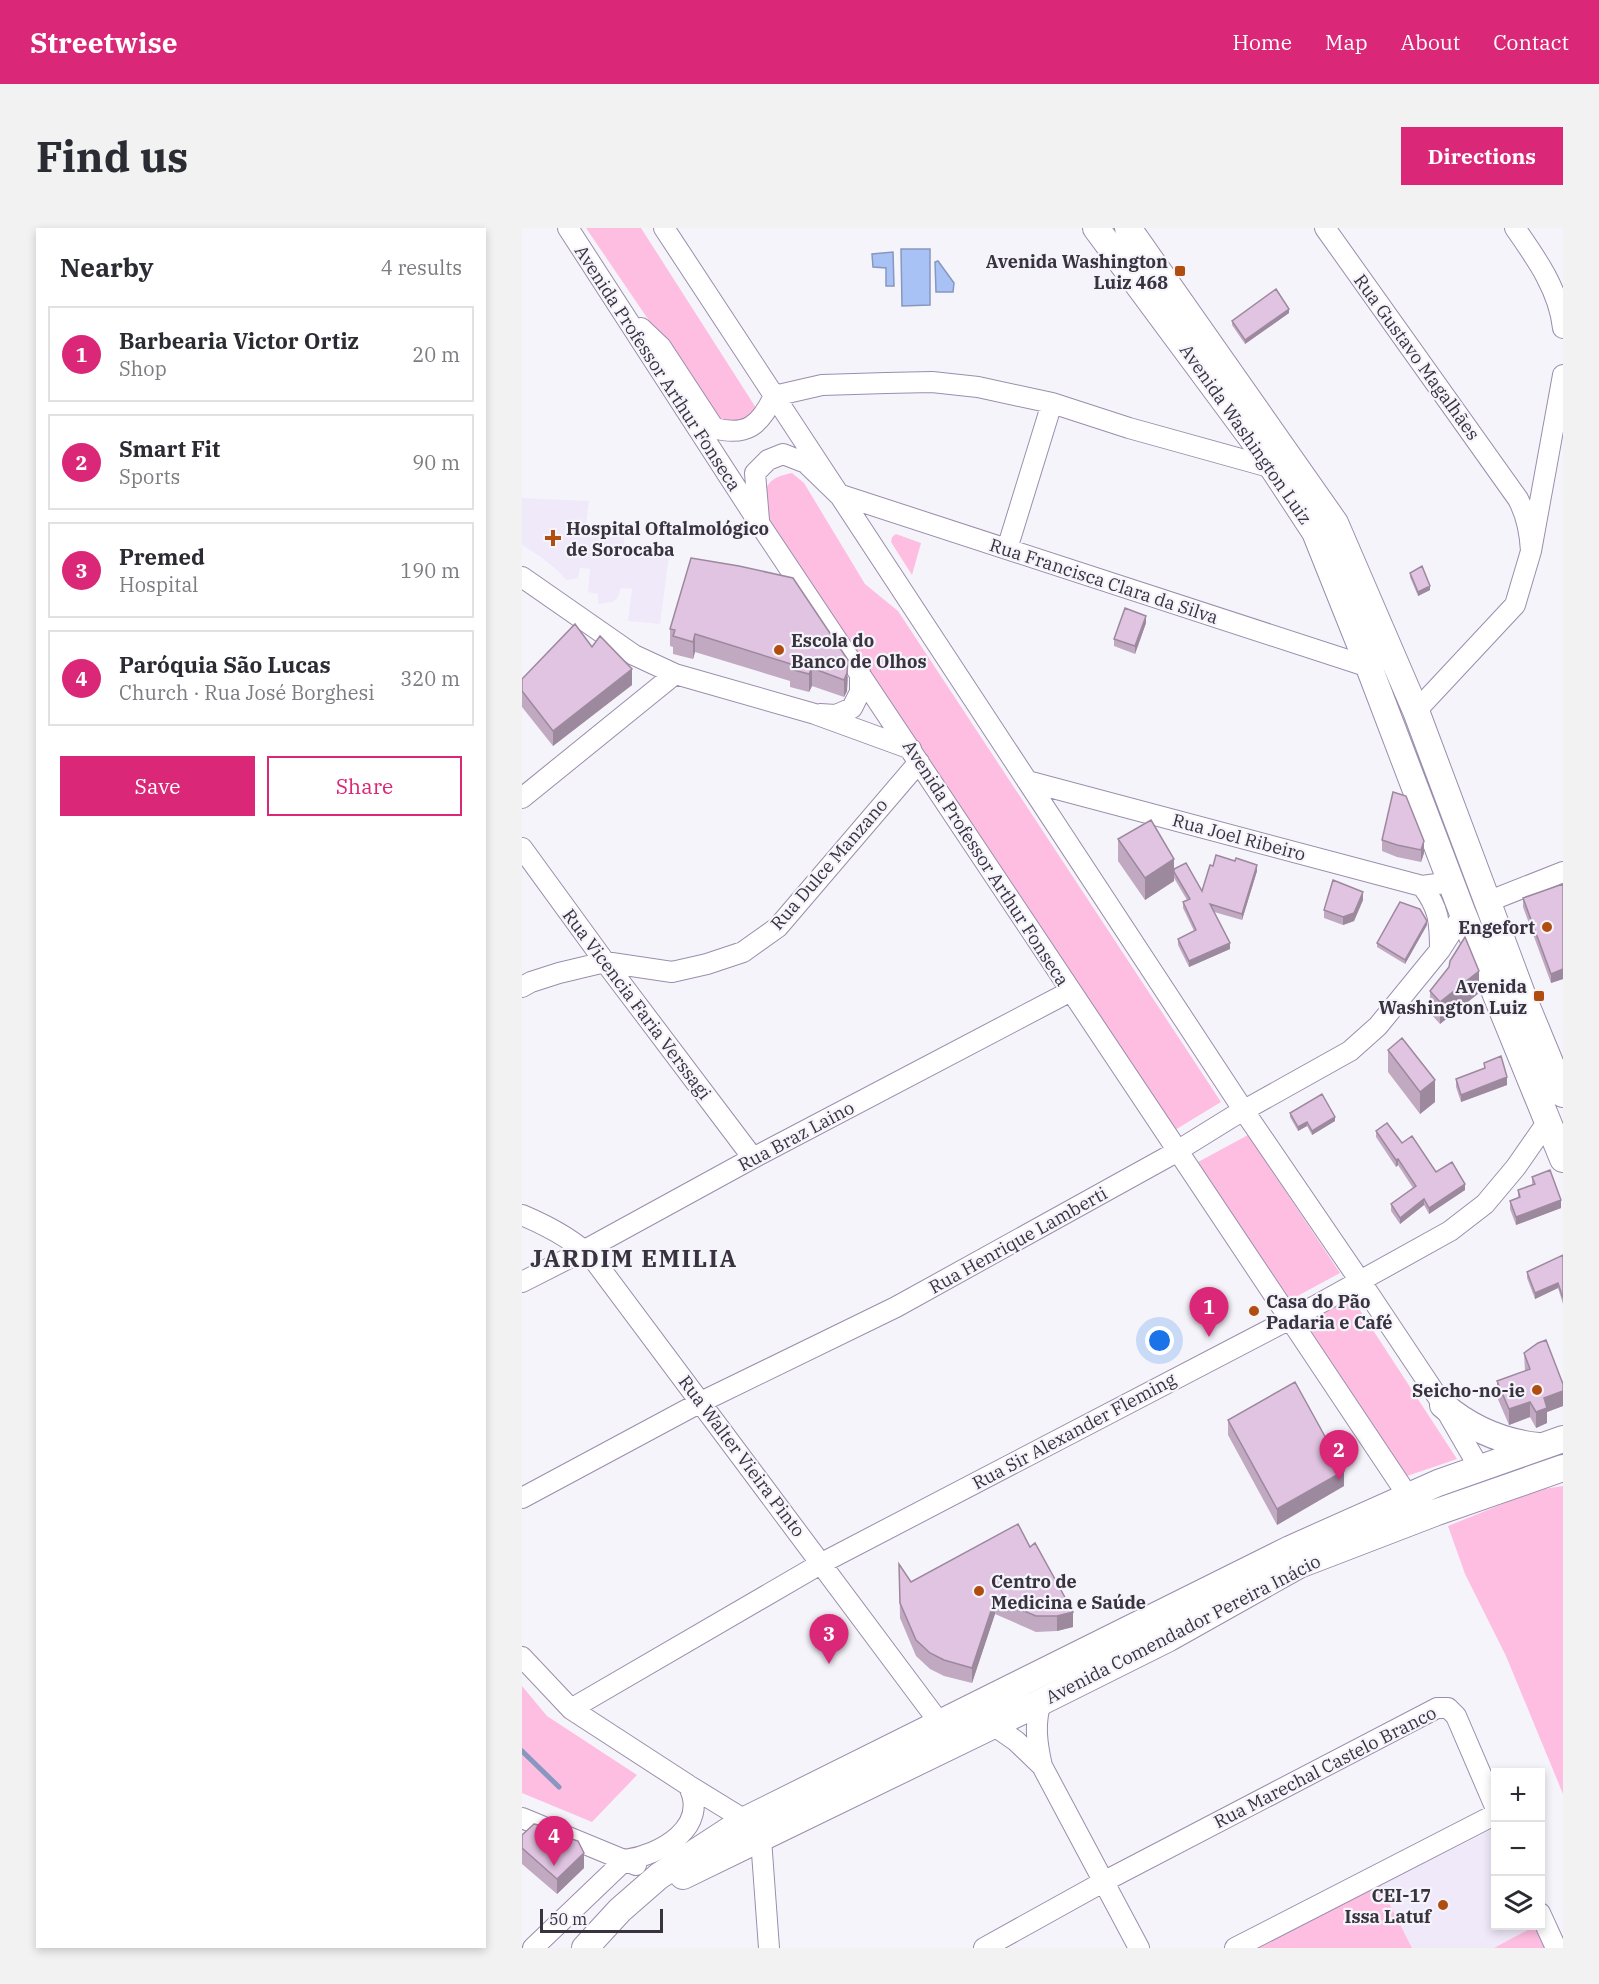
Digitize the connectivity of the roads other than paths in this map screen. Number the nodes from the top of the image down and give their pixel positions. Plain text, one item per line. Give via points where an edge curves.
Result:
1 (568, 228) edge
2 (664, 228) edge
3 (1096, 228) edge
4 (1128, 228) edge
5 (1325, 228) edge
6 (1515, 228) edge
7 (618, 306) junction
8 (1563, 328) edge
9 (1563, 375) edge
10 (774, 396) junction
11 (1052, 403) junction
12 (1273, 468) junction
13 (1546, 477) junction
14 (1508, 486) junction
15 (838, 494) junction
16 (759, 523) junction
17 (1007, 549) junction
18 (1531, 551) junction
19 (522, 577) edge
20 (1369, 667) junction
21 (860, 672) junction
22 (675, 674) junction
23 (1416, 711) junction
24 (814, 714) junction
25 (915, 756) junction
26 (1027, 781) junction
27 (522, 798) edge
28 (522, 848) edge
29 (1563, 872) edge
30 (1452, 882) junction
31 (1422, 886) junction
32 (1487, 902) junction
33 (1463, 914) junction
34 (1440, 950) junction
35 (604, 962) junction
36 (522, 987) edge
37 (1071, 991) junction
38 (1563, 1094) edge
39 (1244, 1111) junction
40 (1548, 1121) junction
41 (1178, 1150) junction
42 (753, 1158) junction
43 (1563, 1159) edge
44 (522, 1215) edge
45 (585, 1250) junction
46 (1360, 1280) junction
47 (522, 1282) edge
48 (1290, 1318) junction
49 (701, 1402) junction
50 (1443, 1406) junction
51 (1552, 1443) edge
52 (1480, 1469) junction
53 (1557, 1473) edge
54 (1408, 1496) junction
55 (522, 1498) edge
56 (1470, 1500) junction
57 (1437, 1512) junction
58 (822, 1563) junction
59 (522, 1657) edge
60 (1022, 1682) junction
61 (1041, 1702) junction
62 (571, 1709) junction
63 (939, 1722) junction
64 (1006, 1728) junction
65 (1042, 1766) junction
66 (688, 1785) junction
67 (1491, 1797) edge
68 (1491, 1817) edge
69 (522, 1818) edge
70 (753, 1830) junction
71 (625, 1860) junction
72 (665, 1879) junction
73 (1103, 1882) junction
74 (1545, 1924) edge
75 (989, 1947) edge
76 (532, 1948) edge
77 (585, 1948) edge
78 (768, 1948) edge
79 (1139, 1948) edge
80 (1235, 1948) edge
81 (1556, 1948) edge

1 - 7 street, Avenida Professor Arthur Fonseca
2 - 10 street
3 - 12 main road, Avenida Washington Luiz
4 - 23 main road, Avenida Washington Luiz via 1335,523
5 - 14 street, Rua Gustavo Magalhães
6 - 8 street via 1543,268 1562,314
7 - 10 street via 661,347 714,428 731,433 750,428 765,414
7 - 16 street, Avenida Professor Arthur Fonseca
9 - 13 street
10 - 11 street via 822,386 932,382 978,387
10 - 15 street
11 - 12 street
11 - 17 street
12 - 20 main road, Avenida Washington Luiz via 1315,531
13 - 14 street via 1534,492 1525,495
13 - 18 street
14 - 18 street, Rua Gustavo Magalhães via 1524,512
15 - 16 street via 806,463 783,454 768,460 755,473
15 - 17 street, Rua Francisca Clara da Silva
15 - 26 street
16 - 21 street, Avenida Professor Arthur Fonseca
17 - 20 street, Rua Francisca Clara da Silva
18 - 23 street via 1515,604
19 - 22 street via 634,655
20 - 30 main road, Avenida Washington Luiz
21 - 24 street via 860,692 852,708 836,715
21 - 25 street, Avenida Professor Arthur Fonseca
22 - 24 street
22 - 27 street
23 - 32 main road, Avenida Washington Luiz
24 - 25 street
25 - 35 street, Rua Dulce Manzano via 778,927 743,952 672,972
25 - 37 street, Avenida Professor Arthur Fonseca
26 - 31 street, Rua Joel Ribeiro
26 - 39 street
28 - 35 street, Rua Vicencia Faria Verssagi
29 - 32 street
30 - 31 street, Rua Joel Ribeiro
30 - 33 main road, Avenida Washington Luiz
31 - 34 street via 1433,900 1440,925
32 - 38 main road, Avenida Washington Luiz
33 - 34 street, Rua Henrique Lamberti
33 - 40 main road, Avenida Washington Luiz
34 - 39 street, Rua Henrique Lamberti via 1378,1026 1350,1051
35 - 36 street, Rua Dulce Manzano
35 - 42 street, Rua Vicencia Faria Verssagi
37 - 41 street, Avenida Professor Arthur Fonseca
37 - 42 street, Rua Braz Laino
39 - 41 street, Rua Henrique Lamberti
39 - 46 street
40 - 43 main road, Avenida Washington Luiz
40 - 46 street, Rua Sir Alexander Fleming via 1485,1204 1450,1231
41 - 48 street, Avenida Professor Arthur Fonseca
41 - 49 street, Rua Henrique Lamberti via 896,1307
42 - 45 street, Rua Braz Laino
44 - 45 street, Rua Walter Vieira Pinto
45 - 47 street, Rua Braz Laino
45 - 49 street, Rua Walter Vieira Pinto
46 - 48 street, Rua Sir Alexander Fleming
46 - 50 street
48 - 54 street, Avenida Professor Arthur Fonseca
48 - 58 street, Rua Sir Alexander Fleming
49 - 55 street, Rua Henrique Lamberti
49 - 58 street, Rua Walter Vieira Pinto
50 - 51 main road via 1500,1438 1516,1443
50 - 52 street
51 - 52 main road, Avenida Comendador Pereira Inácio
52 - 54 main road, Avenida Comendador Pereira Inácio
52 - 56 main road
53 - 56 main road, Avenida Comendador Pereira Inácio
54 - 57 main road
54 - 60 main road, Avenida Comendador Pereira Inácio via 1290,1549
56 - 57 main road, Avenida Comendador Pereira Inácio
57 - 61 main road, Avenida Comendador Pereira Inácio via 1299,1565 1169,1638
58 - 62 street, Rua Sir Alexander Fleming
58 - 63 street, Rua Walter Vieira Pinto
59 - 62 street
60 - 63 main road, Avenida Comendador Pereira Inácio
60 - 64 main road, Avenida Comendador Pereira Inácio via 1007,1708
61 - 64 main road, Avenida Comendador Pereira Inácio
61 - 65 street via 1036,1734
62 - 66 street
63 - 70 main road, Avenida Comendador Pereira Inácio
64 - 65 street
64 - 70 main road, Avenida Comendador Pereira Inácio
65 - 73 street
66 - 70 street
66 - 71 street via 694,1795 694,1807 683,1831 661,1850
67 - 73 street, Rua Marechal Castelo Branco via 1456,1716 1448,1708 1437,1708
68 - 80 street
69 - 71 street
70 - 72 main road, Avenida Comendador Pereira Inácio
70 - 78 street
71 - 72 street
71 - 76 street
72 - 77 main road, Avenida Comendador Pereira Inácio via 620,1910
73 - 75 street
73 - 79 street
74 - 81 street

